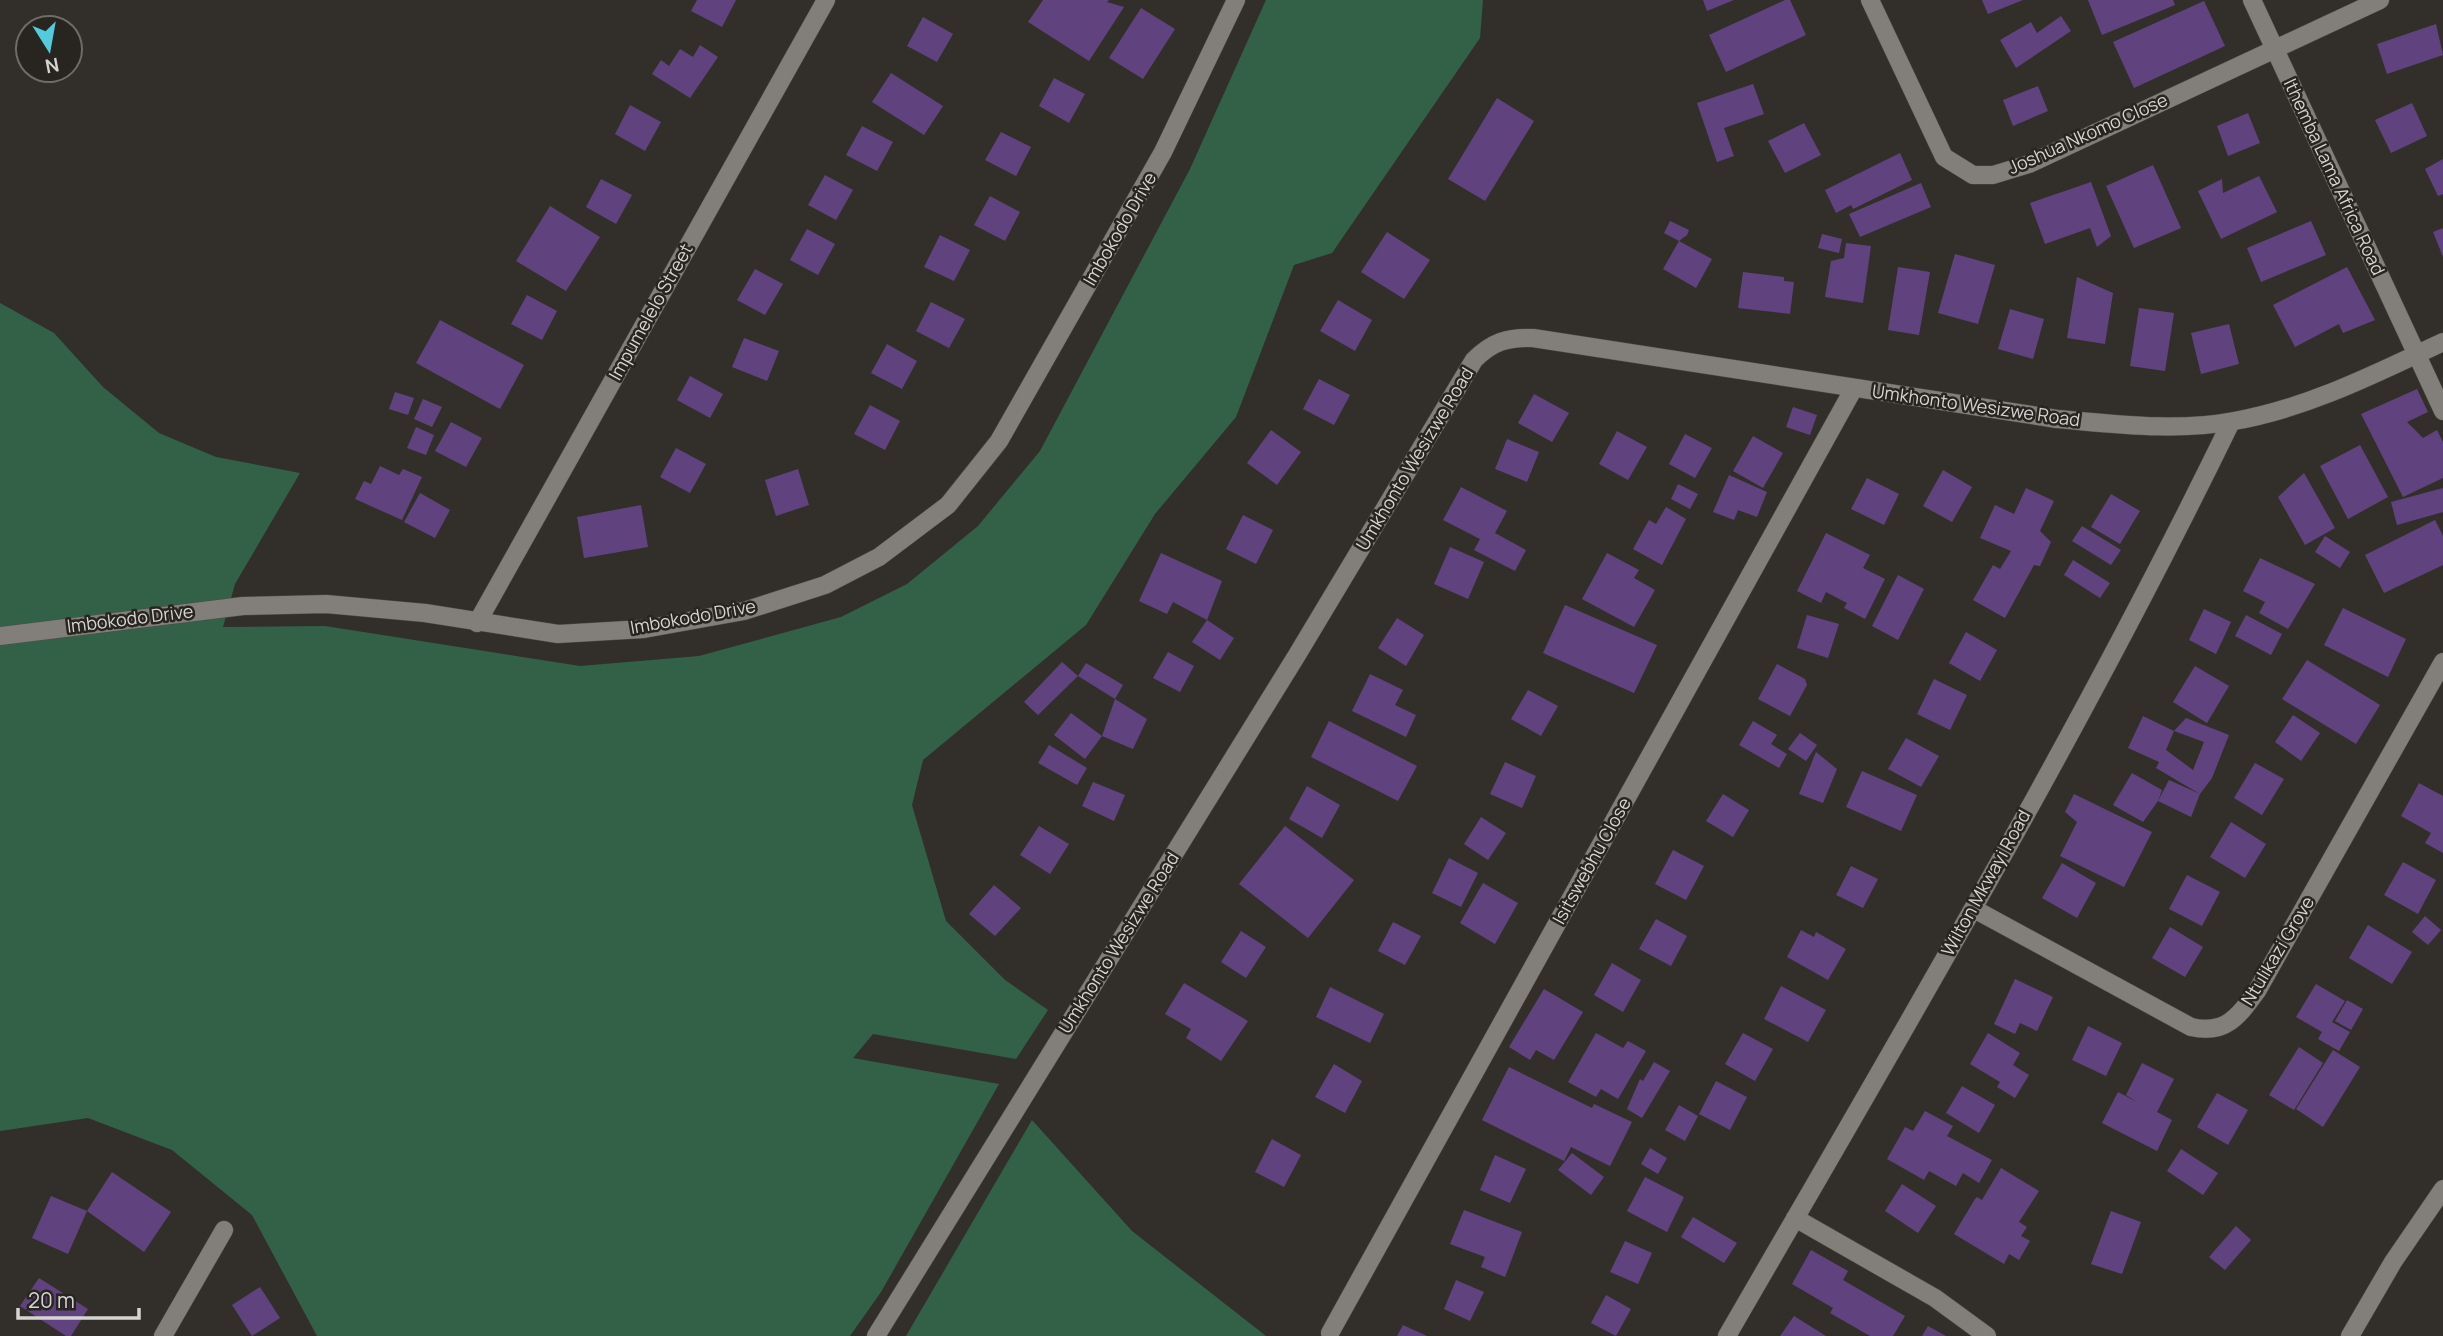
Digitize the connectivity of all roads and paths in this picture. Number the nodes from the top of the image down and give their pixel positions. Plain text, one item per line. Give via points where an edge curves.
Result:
1 (826, 0) edge
2 (1236, 0) edge
3 (1870, 0) edge
4 (2252, 0) edge
5 (2380, 0) edge
6 (2274, 48) junction
7 (2443, 342) edge
8 (2416, 355) junction
9 (1854, 388) junction
10 (2443, 411) edge
11 (2231, 422) junction
12 (477, 623) junction
13 (0, 636) edge
14 (2443, 662) edge
15 (1974, 909) junction
16 (2443, 1189) edge
17 (1795, 1218) junction
18 (225, 1230) dead end
19 (1330, 1333) dead end
20 (163, 1336) edge
21 (876, 1336) edge
22 (1727, 1336) edge
23 (1987, 1336) edge
24 (2350, 1336) edge

1 - 12 street, Impumelelo Street
2 - 12 street, Imbokodo Drive via 1163,152 1013,417 948,505 879,557 825,585 744,611 644,629 558,634
3 - 6 street, Joshua Nkomo Close via 1944,157 1973,175 1993,175 2029,164
4 - 6 street, Ithemba Lama Africa Road
5 - 6 street, Joshua Nkomo Close
6 - 8 street, Ithemba Lama Africa Road
7 - 8 street, Umkhonto Wesizwe Road
8 - 10 street, Ithemba Lama Africa Road
8 - 11 street, Umkhonto Wesizwe Road via 2320,398
9 - 11 street, Umkhonto Wesizwe Road via 2057,419 2136,425
9 - 19 street, Isitswebhu Close
9 - 21 street, Umkhonto Wesizwe Road via 1533,338 1513,338 1486,348 1474,360
11 - 15 street, Wilton Mkwayi Road
12 - 13 street, Imbokodo Drive via 425,613 312,604 243,606
14 - 15 street, Ntulikazi Grove via 2257,991 2229,1025 2205,1030 2191,1027
15 - 17 street, Wilton Mkwayi Road
16 - 24 street
17 - 22 street, Wilton Mkwayi Road
17 - 23 street via 1935,1298
18 - 20 street

